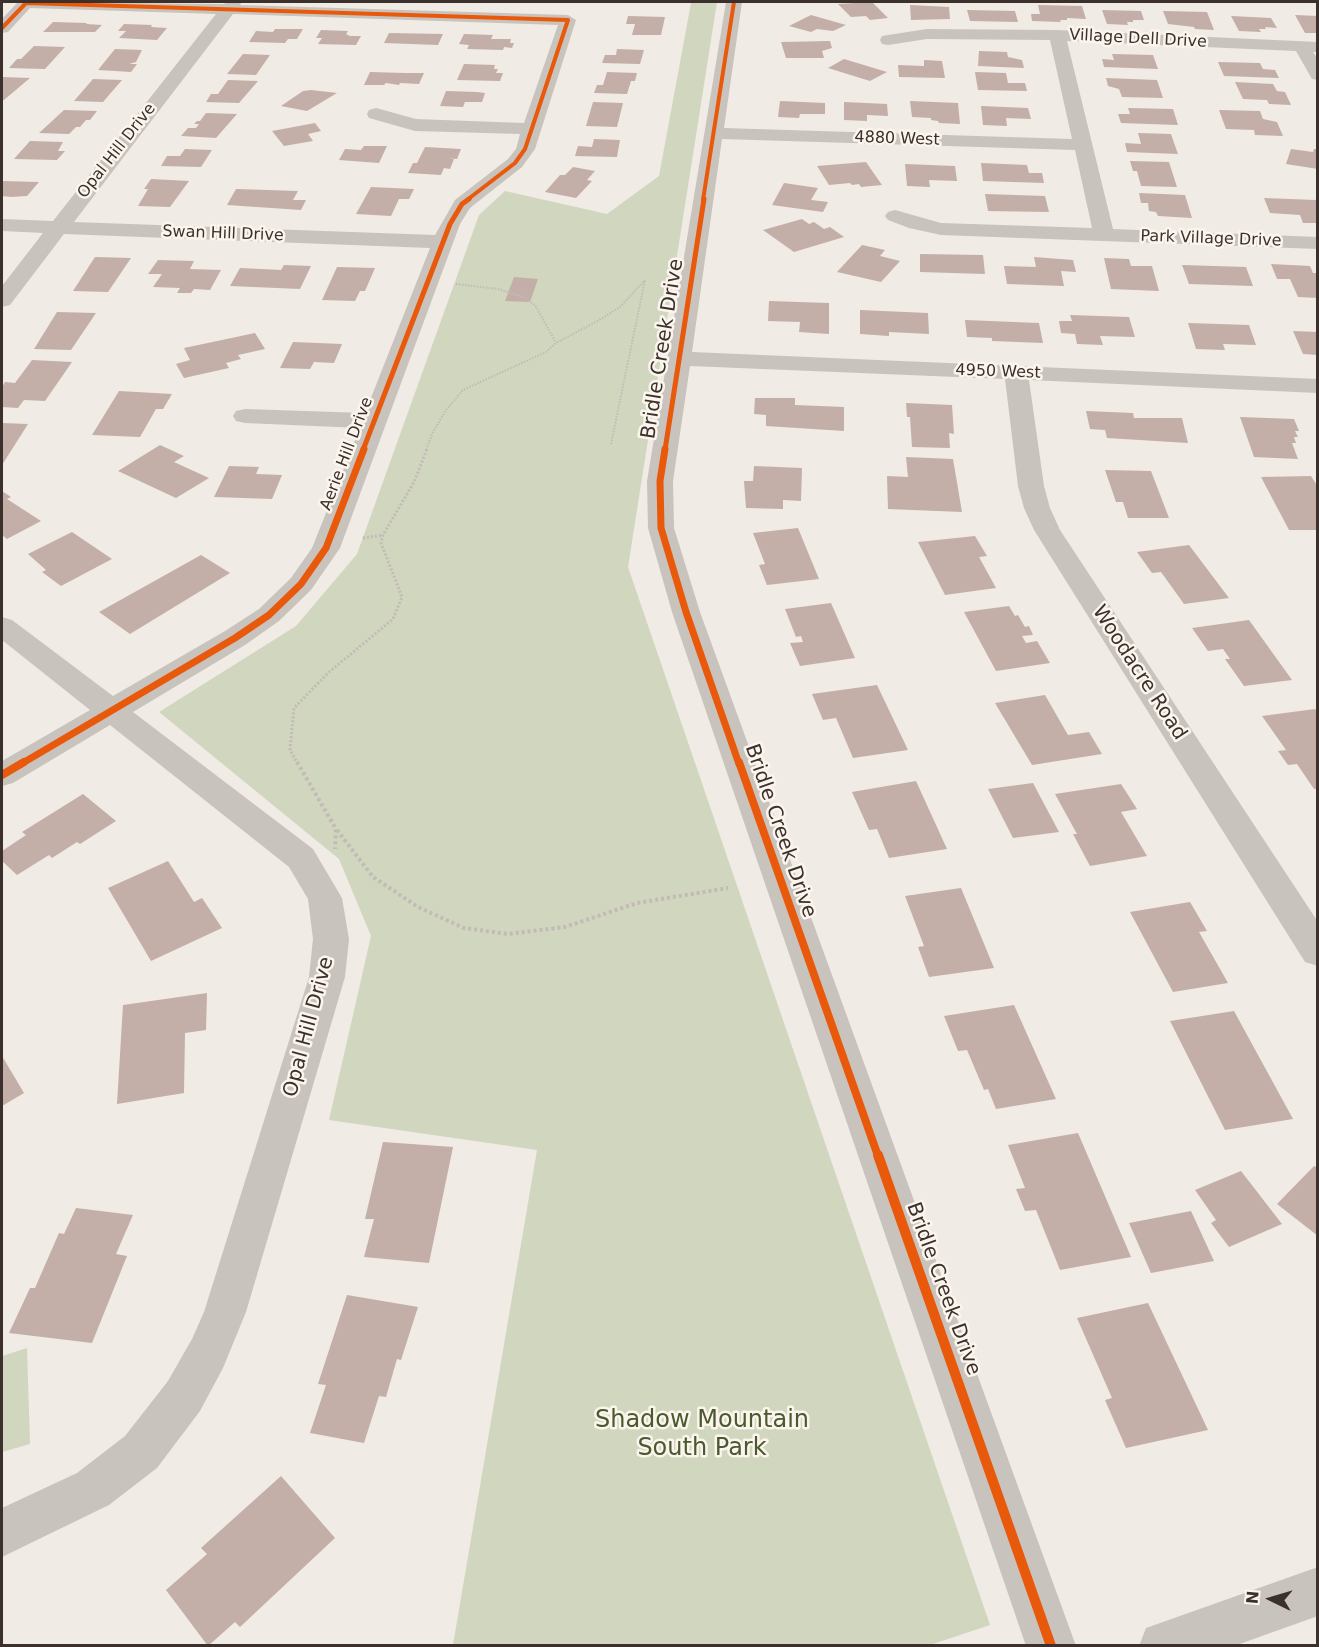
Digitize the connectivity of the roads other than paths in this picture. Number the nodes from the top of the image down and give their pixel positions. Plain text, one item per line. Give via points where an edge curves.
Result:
1 (734, 2) edge
2 (230, 6) edge
3 (2, 28) edge
4 (1057, 35) junction
5 (888, 40) dead end
6 (1310, 47) edge
7 (1317, 75) edge
8 (376, 114) dead end
9 (532, 129) junction
10 (713, 133) junction
11 (1082, 146) junction
12 (896, 216) dead end
13 (2, 225) edge
14 (58, 227) junction
15 (1104, 235) junction
16 (444, 242) junction
17 (1317, 243) edge
18 (2, 300) edge
19 (678, 358) junction
20 (1016, 373) junction
21 (1317, 386) edge
22 (244, 416) dead end
23 (373, 421) junction
24 (2, 626) edge
25 (112, 710) junction
26 (2, 775) edge
27 (1317, 952) edge
28 (2, 1533) edge
29 (1317, 1591) edge
30 (1051, 1646) edge
31 (1164, 1646) edge

1 - 10 street, Bridle Creek Drive
2 - 3 street via 26,3
2 - 9 street, Aerie Hill Drive via 568,20
2 - 14 street, Opal Hill Drive
4 - 5 street via 927,34
4 - 6 street, Village Dell Drive
4 - 11 street, Village Dell Drive
6 - 7 street
8 - 9 street via 415,125
9 - 16 street, Aerie Hill Drive via 515,164 462,204
10 - 11 street, 4880 West
10 - 19 street, Bridle Creek Drive
11 - 15 street, Village Dell Drive
12 - 15 street, Park Village Drive via 941,229
13 - 14 street, Swan Hill Drive
14 - 16 street, Swan Hill Drive
14 - 18 street, Opal Hill Drive
15 - 17 street, Park Village Drive
16 - 23 street, Aerie Hill Drive
19 - 20 street, 4950 West
19 - 30 street, Bridle Creek Drive via 660,481 661,528 671,569
20 - 21 street, 4950 West
20 - 27 street, Woodacre Road via 1031,486 1047,530
22 - 23 street
23 - 25 street, Aerie Hill Drive via 326,548 301,584 269,615 235,638
24 - 25 street, Opal Hill Drive
25 - 26 street, Aerie Hill Drive
25 - 28 street, Opal Hill Drive via 301,858 325,898 331,939 327,977 225,1312 184,1396 141,1452 93,1489
29 - 31 street

